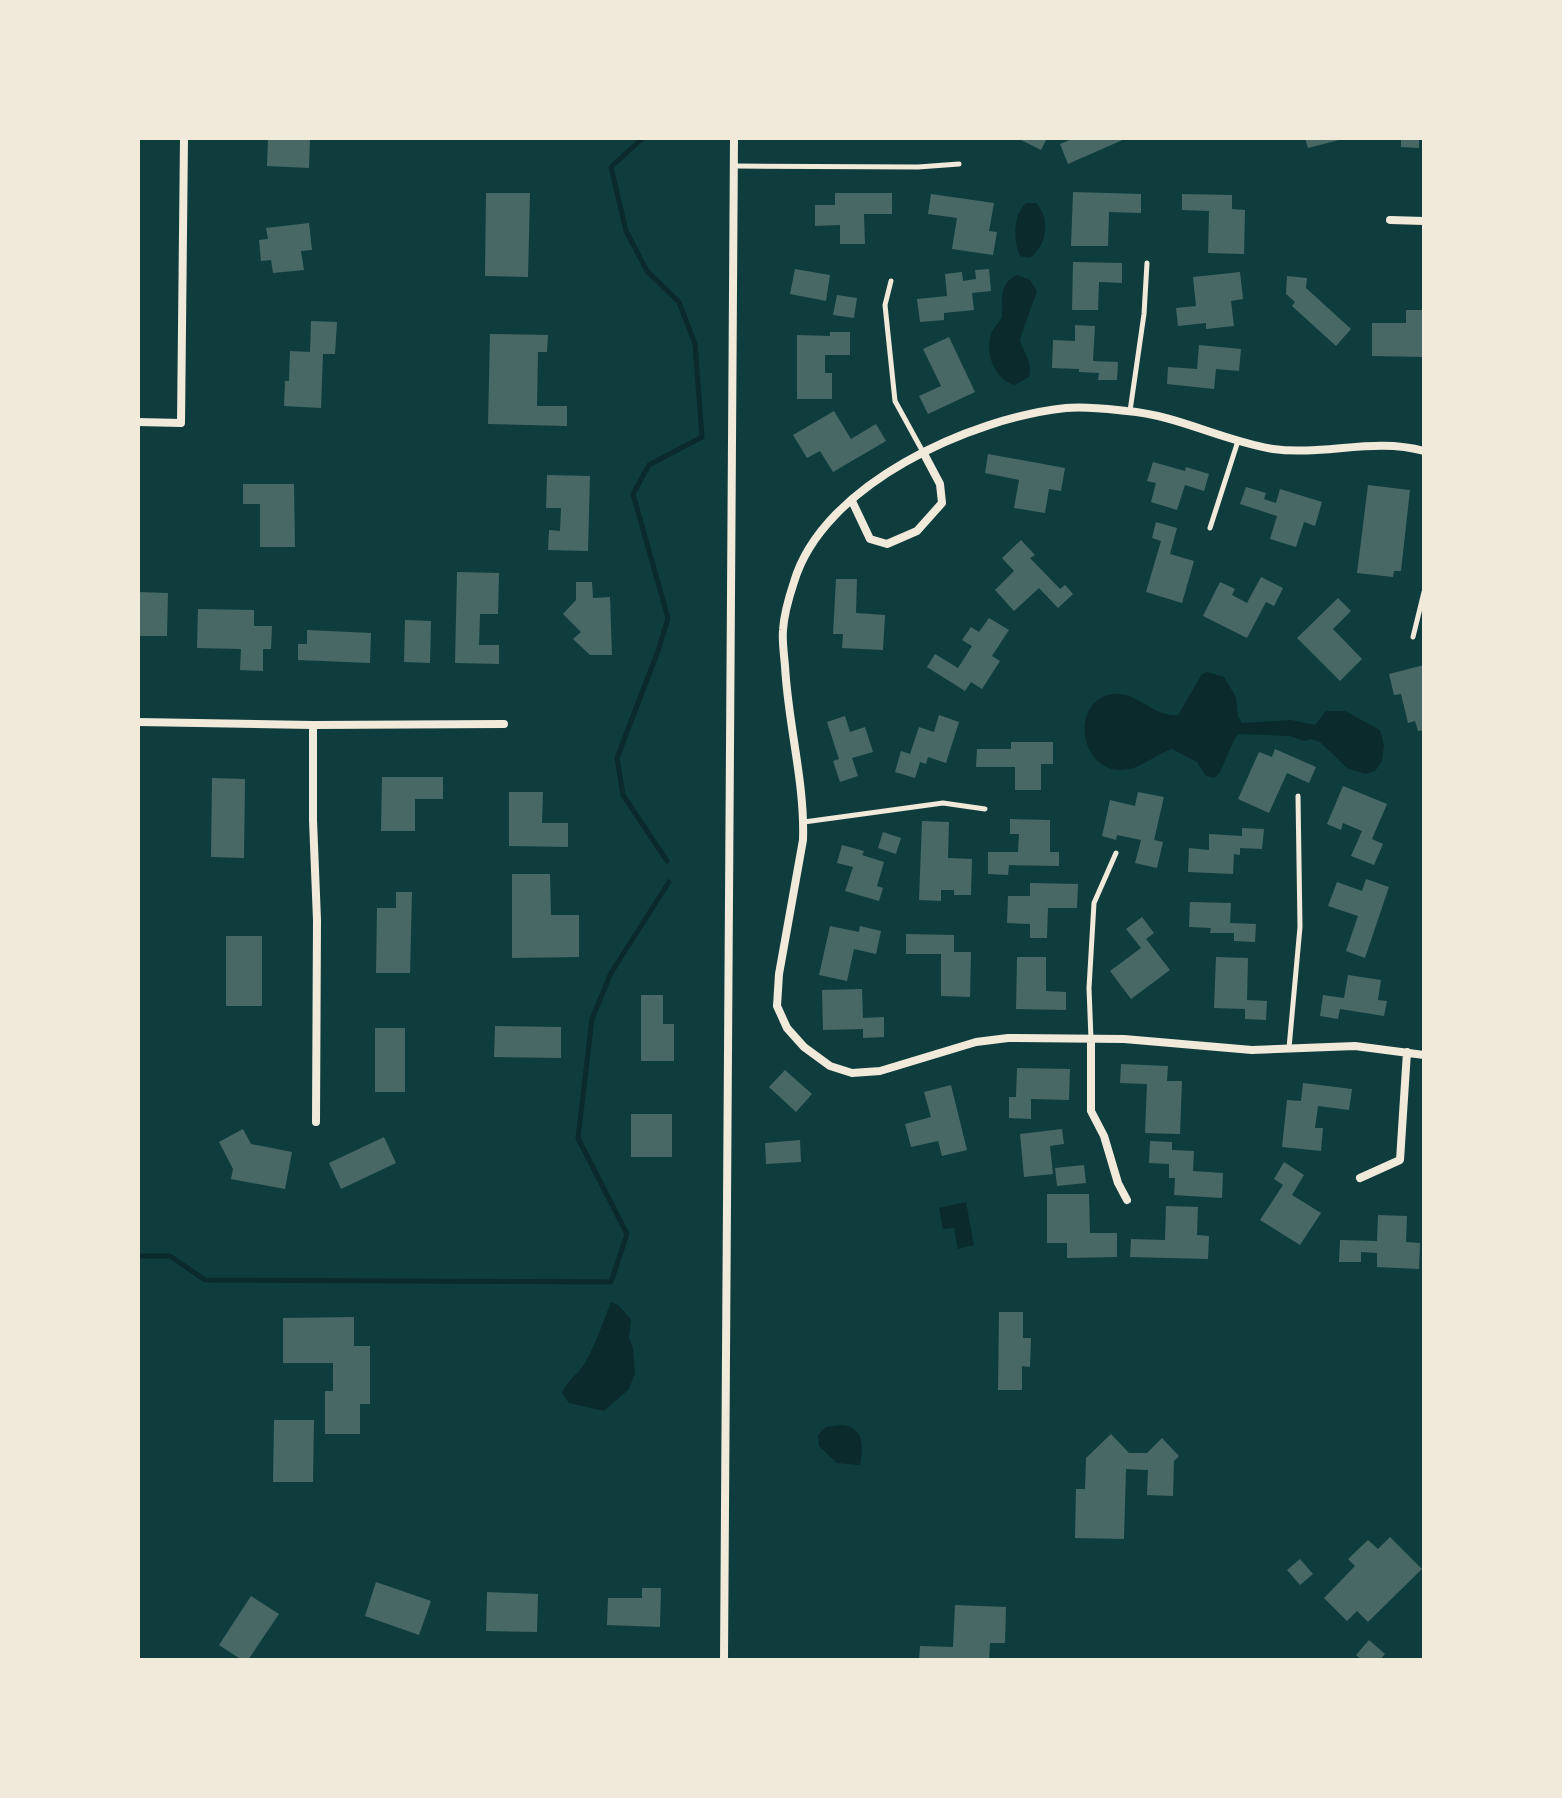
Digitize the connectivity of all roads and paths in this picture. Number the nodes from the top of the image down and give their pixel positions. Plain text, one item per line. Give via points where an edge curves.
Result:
1 (184, 138) edge
2 (734, 138) edge
3 (959, 164) dead end
4 (734, 166) junction
5 (1390, 220) dead end
6 (1424, 221) edge
7 (1147, 263) dead end
8 (891, 281) dead end
9 (1130, 411) junction
10 (138, 422) edge
11 (1238, 441) junction
12 (1424, 451) edge
13 (923, 452) junction
14 (852, 501) junction
15 (1210, 528) dead end
16 (1424, 592) edge
17 (1413, 637) dead end
18 (138, 722) edge
19 (504, 724) dead end
20 (313, 725) junction
21 (1298, 796) dead end
22 (985, 809) dead end
23 (804, 822) junction
24 (1116, 853) dead end
25 (1091, 1040) junction
26 (1289, 1048) junction
27 (1407, 1052) junction
28 (1424, 1055) edge
29 (316, 1122) dead end
30 (1360, 1178) dead end
31 (1127, 1200) dead end
32 (724, 1660) edge

1 - 10 street via 181,423
2 - 4 street
3 - 4 lane
4 - 32 street
5 - 6 street
7 - 9 lane
8 - 13 lane via 885,305 895,401
9 - 11 street
9 - 13 street via 1068,408 1023,416 985,425
11 - 12 street via 1275,449 1371,446
11 - 15 lane
13 - 14 street
13 - 14 street via 940,484 942,503 917,531 887,544 870,539
14 - 23 street via 825,524 799,565 783,630
16 - 17 lane
18 - 20 street
19 - 20 street
20 - 29 street
21 - 26 lane via 1300,927
22 - 23 lane via 943,803
23 - 25 street via 777,1006 804,1047 830,1066 865,1073 976,1042
24 - 25 lane via 1094,903
25 - 26 street
25 - 31 street via 1091,1111
26 - 27 street via 1355,1046
27 - 28 street
27 - 30 street via 1400,1160

